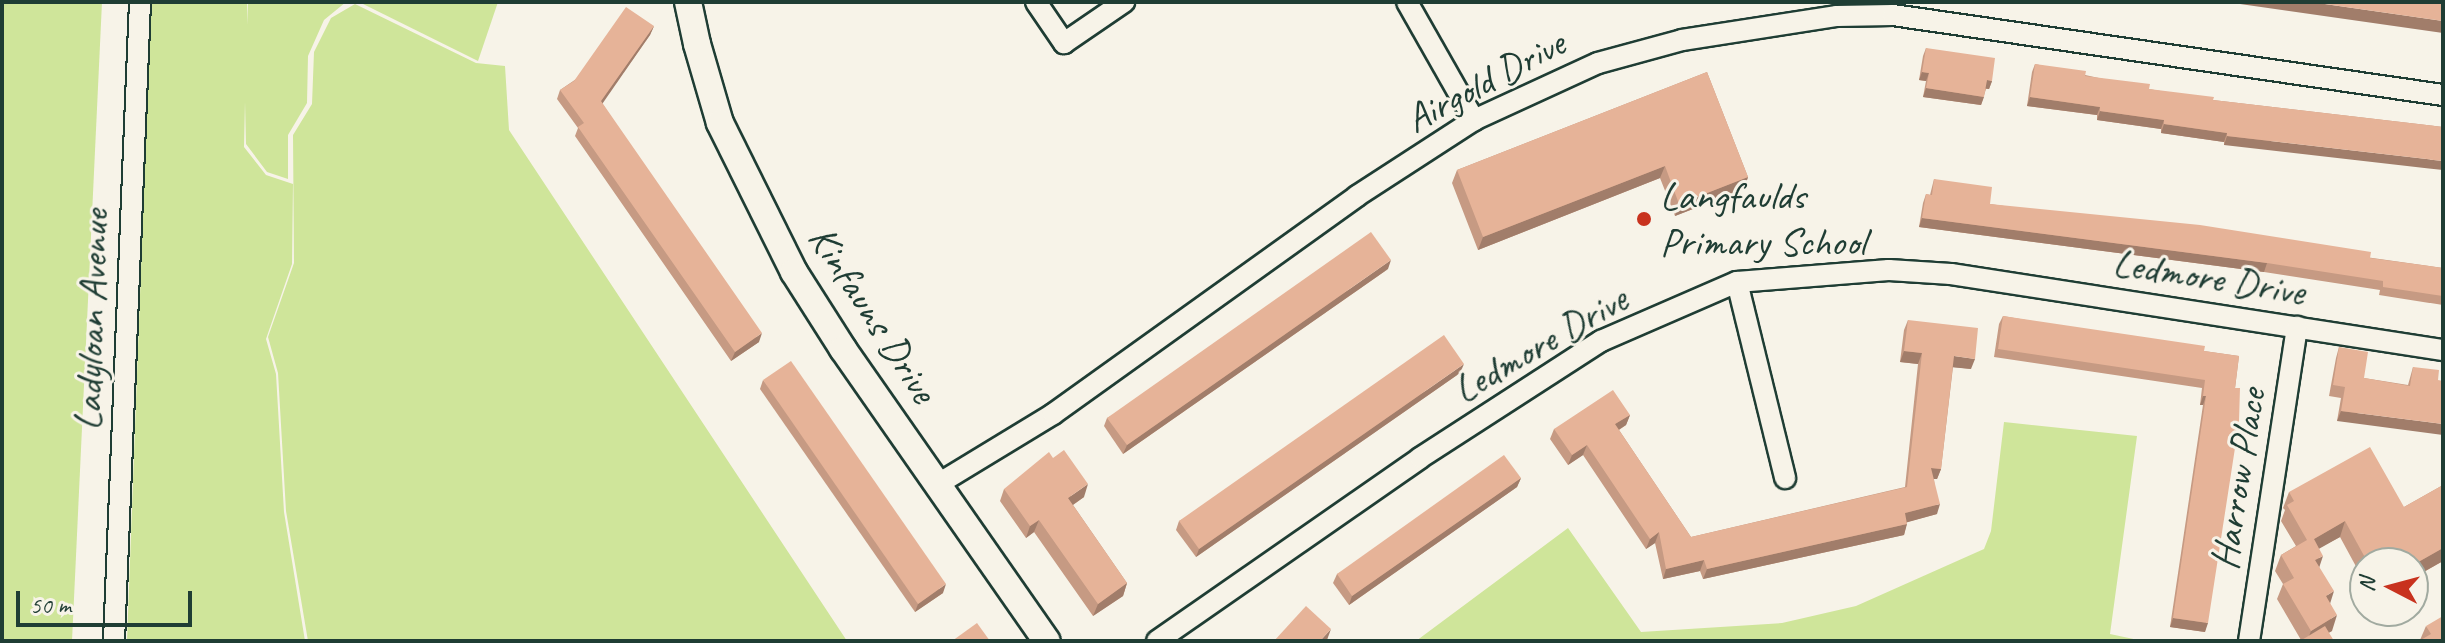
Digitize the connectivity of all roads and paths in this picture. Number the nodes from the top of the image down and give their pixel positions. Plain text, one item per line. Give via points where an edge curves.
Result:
1 (140, 2) edge
2 (688, 2) edge
3 (1036, 2) edge
4 (1124, 2) edge
5 (1407, 2) edge
6 (1893, 8) edge
7 (2443, 95) edge
8 (1474, 120) junction
9 (1737, 282) junction
10 (2297, 327) junction
11 (2443, 350) edge
12 (1785, 478) dead end
13 (938, 484) junction
14 (114, 641) edge
15 (1047, 641) edge
16 (1157, 641) edge
17 (2249, 641) edge

1 - 14 street, Ladyloan Avenue
2 - 13 street, Kinfauns Drive via 700,57 735,159 794,272
3 - 4 street via 1064,43
5 - 8 street
6 - 7 street, Airgold Drive
6 - 8 street, Airgold Drive via 1682,40 1598,63
8 - 13 street, Airgold Drive via 1357,196 1053,414
9 - 10 street, Ledmore Drive via 1889,270 1951,274
9 - 12 street
9 - 16 street, Ledmore Drive via 1601,341 1420,458
10 - 11 street, Ledmore Drive
10 - 17 street, Harrow Place
13 - 15 street, Kinfauns Drive

